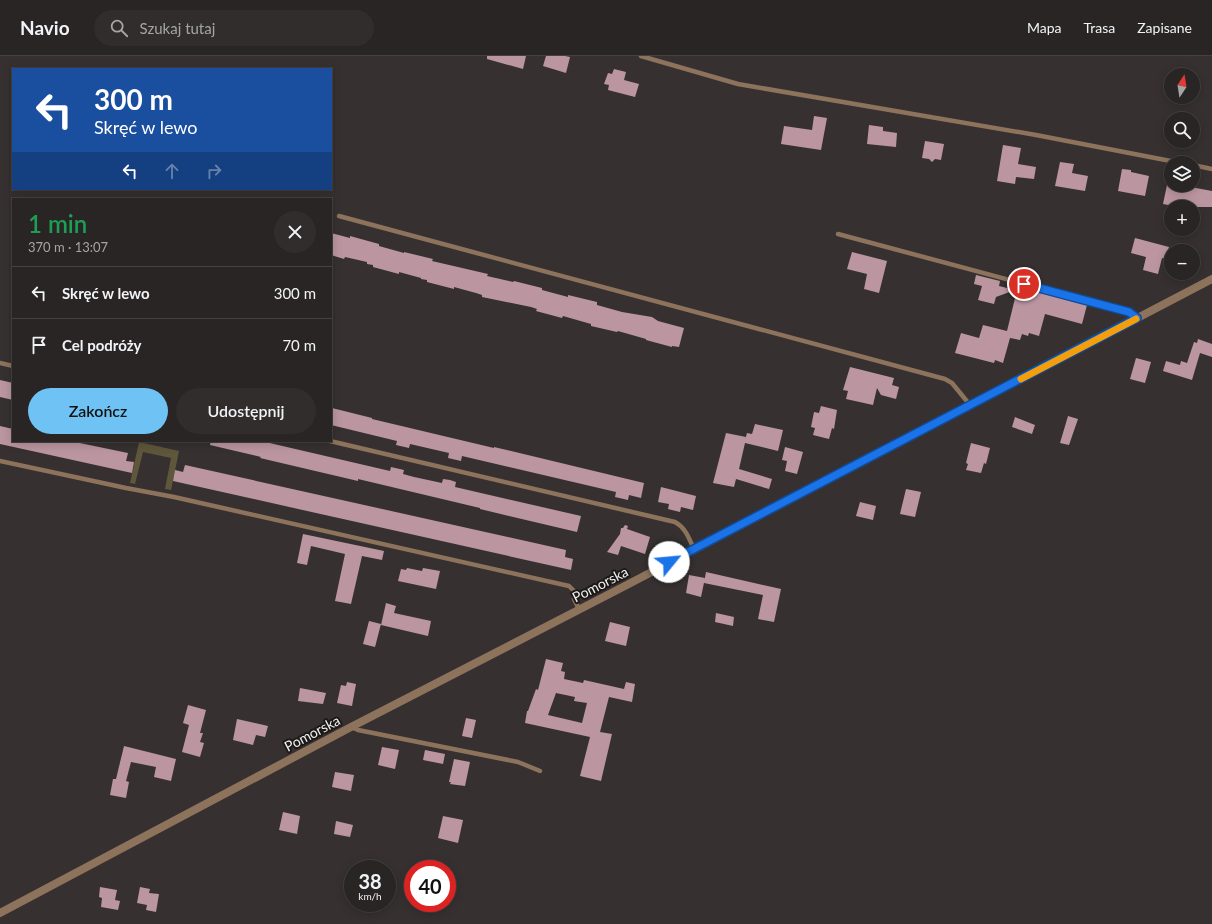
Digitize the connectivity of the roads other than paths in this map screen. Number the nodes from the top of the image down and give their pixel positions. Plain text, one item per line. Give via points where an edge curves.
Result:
1 (641, 56) edge
2 (1164, 160) edge
3 (1200, 166) edge
4 (1212, 169) edge
5 (339, 216) dead end
6 (838, 234) dead end
7 (1212, 279) edge
8 (1137, 318) junction
9 (0, 363) edge
10 (12, 366) edge
11 (970, 405) junction
12 (332, 441) edge
13 (0, 461) edge
14 (694, 549) junction
15 (580, 609) junction
16 (351, 727) junction
17 (540, 771) dead end
18 (0, 913) edge

1 - 2 lane via 738,84
3 - 4 lane
5 - 11 lane via 945,379 952,383
6 - 8 lane via 1129,312
7 - 8 street, Pomorska
8 - 11 street, Pomorska
9 - 10 lane
11 - 14 street, Pomorska
12 - 14 lane via 676,522 685,529
13 - 15 lane via 174,497 569,586 574,591 574,599
14 - 15 street, Pomorska
15 - 16 street, Pomorska
16 - 17 lane via 518,762
16 - 18 street, Pomorska

